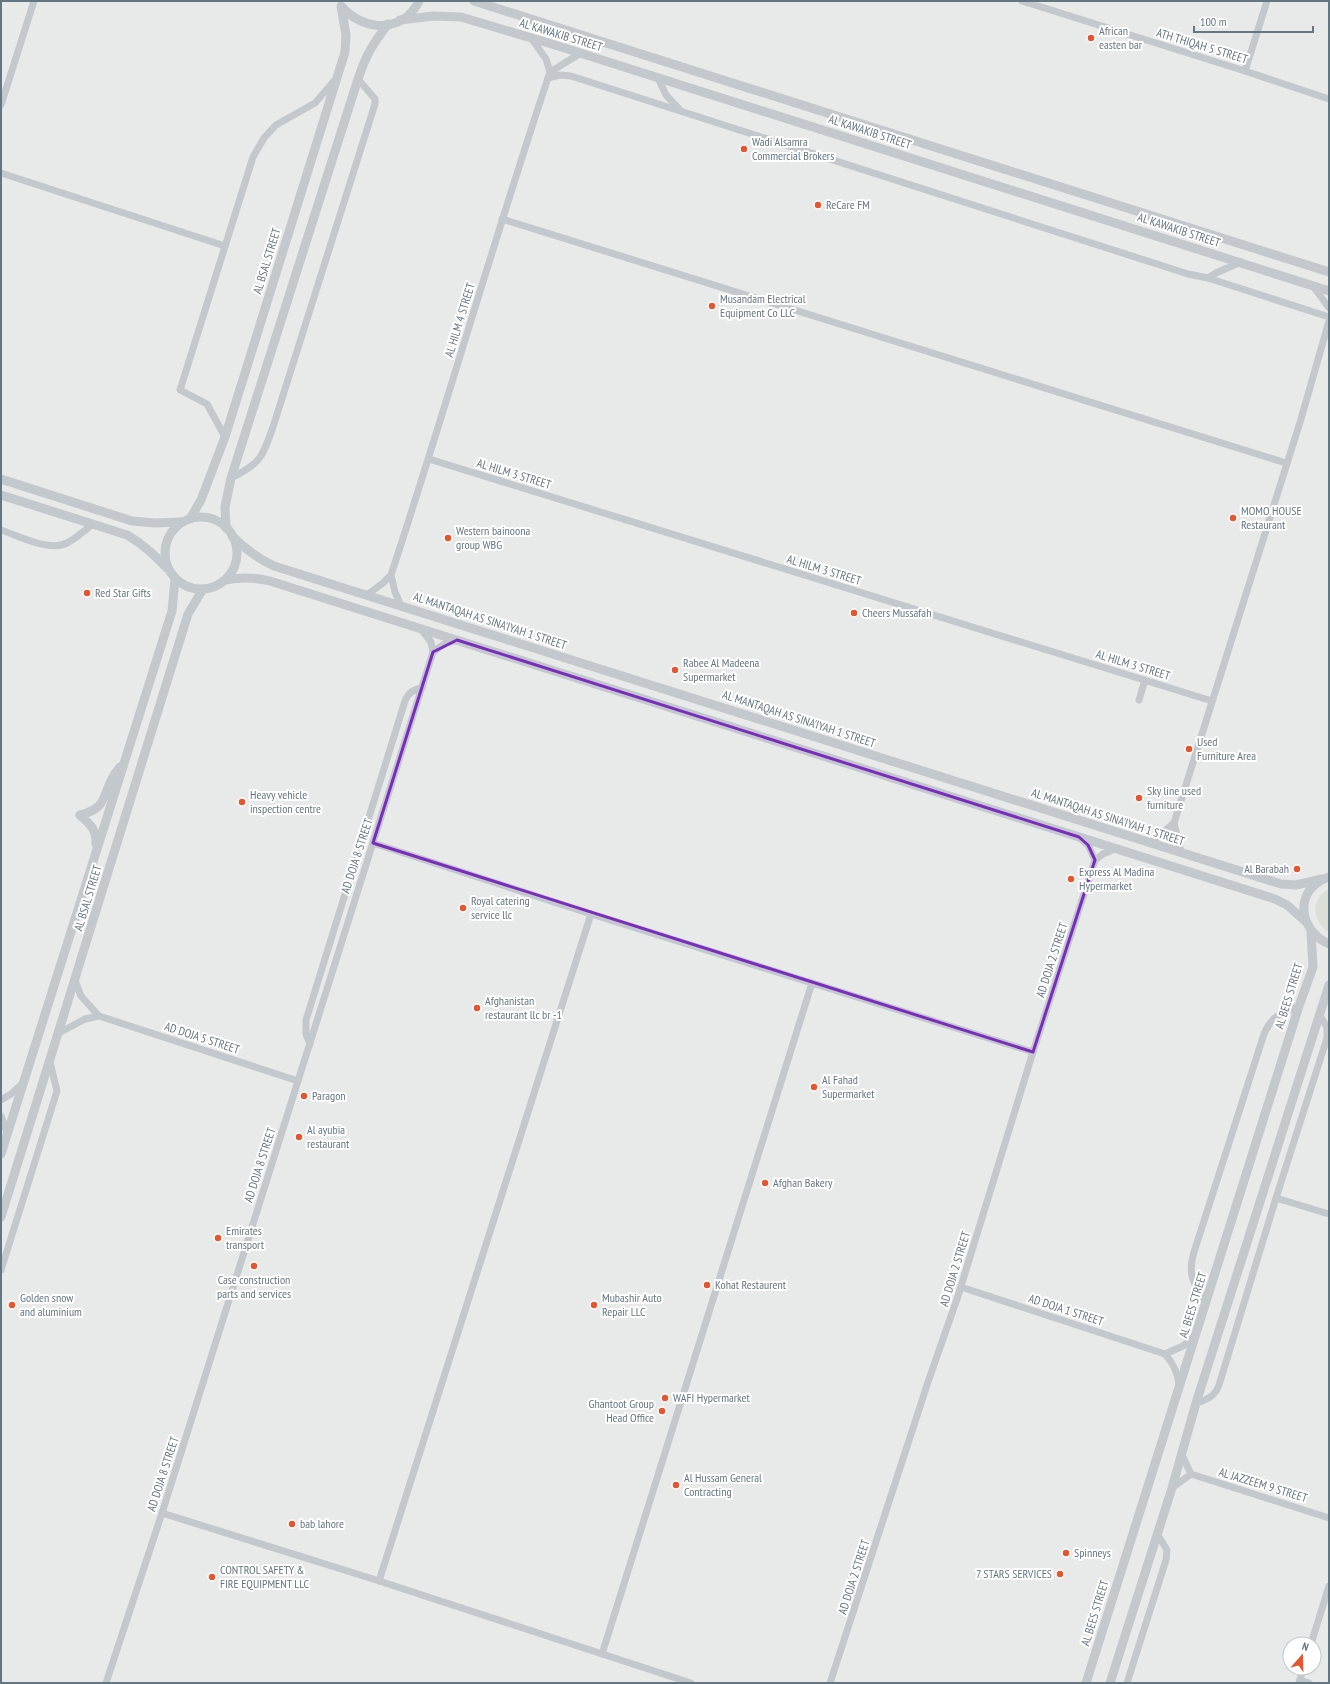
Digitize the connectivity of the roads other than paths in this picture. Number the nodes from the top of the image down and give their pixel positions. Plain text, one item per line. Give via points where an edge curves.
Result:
1 (34, 1) edge
2 (419, 1) edge
3 (474, 1) edge
4 (1022, 1) edge
5 (1267, 1) edge
6 (340, 3) edge
7 (400, 20) junction
8 (388, 24) junction
9 (531, 38) junction
10 (581, 53) junction
11 (1245, 71) junction
12 (549, 75) junction
13 (337, 78) junction
14 (658, 78) junction
15 (358, 79) junction
16 (1329, 100) edge
17 (1, 105) edge
18 (681, 112) junction
19 (1, 173) edge
20 (502, 219) junction
21 (225, 246) junction
22 (1241, 262) junction
23 (1329, 272) edge
24 (1208, 278) junction
25 (1313, 286) junction
26 (1329, 291) edge
27 (1329, 308) edge
28 (1329, 317) edge
29 (1329, 320) edge
30 (225, 437) junction
31 (429, 459) junction
32 (1286, 463) junction
33 (231, 478) junction
34 (1, 479) edge
35 (1, 495) edge
36 (186, 521) junction
37 (93, 524) junction
38 (226, 528) junction
39 (1, 530) edge
40 (232, 536) junction
41 (169, 570) junction
42 (391, 575) junction
43 (175, 579) junction
44 (225, 580) junction
45 (203, 589) junction
46 (367, 595) junction
47 (401, 606) junction
48 (420, 629) junction
49 (457, 640) junction
50 (433, 652) junction
51 (1145, 680) junction
52 (422, 688) junction
53 (1139, 700) dead end
54 (1212, 701) junction
55 (124, 763) junction
56 (1174, 823) junction
57 (1079, 837) junction
58 (373, 843) junction
59 (1152, 843) junction
60 (1115, 849) junction
61 (1181, 852) junction
62 (95, 854) junction
63 (1095, 860) junction
64 (1326, 878) edge
65 (591, 914) junction
66 (1305, 921) junction
67 (1311, 932) junction
68 (1329, 944) edge
69 (75, 980) junction
70 (812, 983) junction
71 (1329, 985) edge
72 (1299, 1006) junction
73 (99, 1016) junction
74 (1320, 1016) junction
75 (59, 1033) junction
76 (310, 1044) junction
77 (1032, 1052) junction
78 (50, 1062) junction
79 (298, 1081) junction
80 (23, 1083) junction
81 (1, 1100) edge
82 (1, 1116) edge
83 (7, 1133) junction
84 (1, 1154) edge
85 (1276, 1198) junction
86 (1329, 1214) edge
87 (1, 1217) edge
88 (1, 1270) edge
89 (961, 1287) junction
90 (1206, 1302) junction
91 (1197, 1333) junction
92 (1165, 1354) junction
93 (1179, 1388) junction
94 (1196, 1403) junction
95 (1182, 1455) junction
96 (1191, 1474) junction
97 (1172, 1488) junction
98 (162, 1513) junction
99 (1329, 1518) edge
100 (1158, 1535) junction
101 (379, 1581) junction
102 (1329, 1586) edge
103 (1313, 1636) edge
104 (602, 1654) junction
105 (1299, 1681) edge
106 (106, 1683) edge
107 (691, 1683) edge
108 (830, 1683) edge
109 (1086, 1683) edge
110 (1110, 1683) edge
111 (1127, 1683) edge
112 (1309, 1683) edge

1 - 17 street
2 - 7 street via 410,13
3 - 23 street, AL KAWAKIB STREET
4 - 11 street, ATH THIQAH 5 STREET
5 - 11 street
6 - 8 street via 357,20 378,26
6 - 13 street, AL BSAL STREET via 346,35 345,52
7 - 8 street
7 - 9 street, AL KAWAKIB STREET via 433,16 461,17
8 - 15 street via 372,44
9 - 10 street, AL KAWAKIB STREET
9 - 12 street via 546,59
10 - 12 street
10 - 14 street, AL KAWAKIB STREET
11 - 16 street, ATH THIQAH 5 STREET
12 - 18 street via 571,76
12 - 20 street, AL HILM 4 STREET
13 - 21 street via 315,103 276,125 264,138 253,157
13 - 30 street, AL BSAL STREET
14 - 18 street via 666,96
14 - 22 street, AL KAWAKIB STREET
15 - 33 street
15 - 33 street via 375,99 374,104 273,427 260,458 250,468
18 - 24 street via 1188,274
19 - 21 street
20 - 31 street, AL HILM 4 STREET
20 - 32 street
21 - 30 street via 180,390 207,404
22 - 24 street
22 - 25 street, AL KAWAKIB STREET
24 - 28 street
25 - 26 street, AL KAWAKIB STREET
25 - 27 street
29 - 32 street
30 - 36 street, AL BSAL STREET via 201,500
31 - 42 street, AL HILM 4 STREET
31 - 51 street, AL HILM 3 STREET
32 - 54 street
33 - 38 street via 225,506
34 - 36 street via 132,521
35 - 37 street
36 - 38 street via 209,518
36 - 41 street via 170,534 167,541 165,560
37 - 39 street via 72,540 57,546 45,545
37 - 41 street via 139,541
38 - 40 street
40 - 44 street via 237,555 231,573
40 - 46 street, AL MANTAQAH AS SINA'IYAH 1 STREET via 257,558 274,566
41 - 43 street
42 - 46 street, AL HILM 4 STREET via 384,584
42 - 47 street via 394,592
43 - 45 street via 183,585
43 - 55 street, AL BSAL STREET via 172,611
44 - 45 street
44 - 48 street via 240,577 270,581
45 - 69 street, AL BSAL STREET via 188,614
46 - 47 street, AL MANTAQAH AS SINA'IYAH 1 STREET
47 - 59 street, AL MANTAQAH AS SINA'IYAH 1 STREET
48 - 49 street
48 - 50 street via 428,637
49 - 50 street via 446,643
49 - 57 street
50 - 52 street, AD DOJA 8 STREET
51 - 53 street
51 - 54 street, AL HILM 3 STREET
52 - 58 street, AD DOJA 8 STREET
52 - 76 street via 410,693 405,701 306,1020 306,1034
54 - 56 street
55 - 62 street, AL BSAL STREET
55 - 62 street via 113,777 103,802 89,813 80,815 94,830
56 - 59 street
56 - 61 street
57 - 60 street
57 - 63 street via 1088,845
58 - 65 street
58 - 76 street, AD DOJA 8 STREET
59 - 61 street, AL MANTAQAH AS SINA'IYAH 1 STREET
60 - 63 street
60 - 66 street via 1275,899 1287,905
61 - 64 street, AL MANTAQAH AS SINA'IYAH 1 STREET via 1281,884 1296,885
62 - 80 street, AL BSAL STREET
63 - 77 street, AD DOJA 2 STREET
64 - 66 street via 1312,887 1306,897 1303,909
65 - 70 street
65 - 101 street
66 - 67 street
67 - 68 street
67 - 72 street, AL BEES STREET via 1313,967
69 - 73 street, AD DOJA 5 STREET via 81,996
69 - 75 street, AL BSAL STREET
70 - 77 street
70 - 104 street
71 - 74 street
72 - 90 street, AL BEES STREET
72 - 90 street via 1276,1016 1268,1024 1194,1252 1192,1278
73 - 75 street via 85,1019
73 - 79 street, AD DOJA 5 STREET
74 - 85 street via 1327,1027 1327,1038
74 - 94 street
75 - 78 street, AL BSAL STREET
76 - 79 street, AD DOJA 8 STREET
77 - 89 street, AD DOJA 2 STREET
78 - 87 street, AL BSAL STREET
78 - 88 street via 57,1091
79 - 98 street, AD DOJA 8 STREET
80 - 81 street
80 - 83 street, AL BSAL STREET
82 - 83 street
83 - 84 street, AL BSAL STREET
85 - 86 street
85 - 94 street via 1217,1389 1208,1399
89 - 92 street, AD DOJA 1 STREET
89 - 108 street, AD DOJA 2 STREET
90 - 91 street, AL BEES STREET
91 - 92 street via 1183,1346
91 - 93 street, AL BEES STREET
92 - 93 street via 1177,1373
93 - 109 street, AL BEES STREET
94 - 95 street
95 - 96 street
95 - 97 street
96 - 97 street
96 - 99 street, AL JAZZEEM 9 STREET
97 - 100 street
98 - 101 street
98 - 106 street, AD DOJA 8 STREET
100 - 110 street
100 - 111 street via 1167,1550 1166,1560
101 - 104 street
102 - 103 street
104 - 107 street
105 - 112 street

